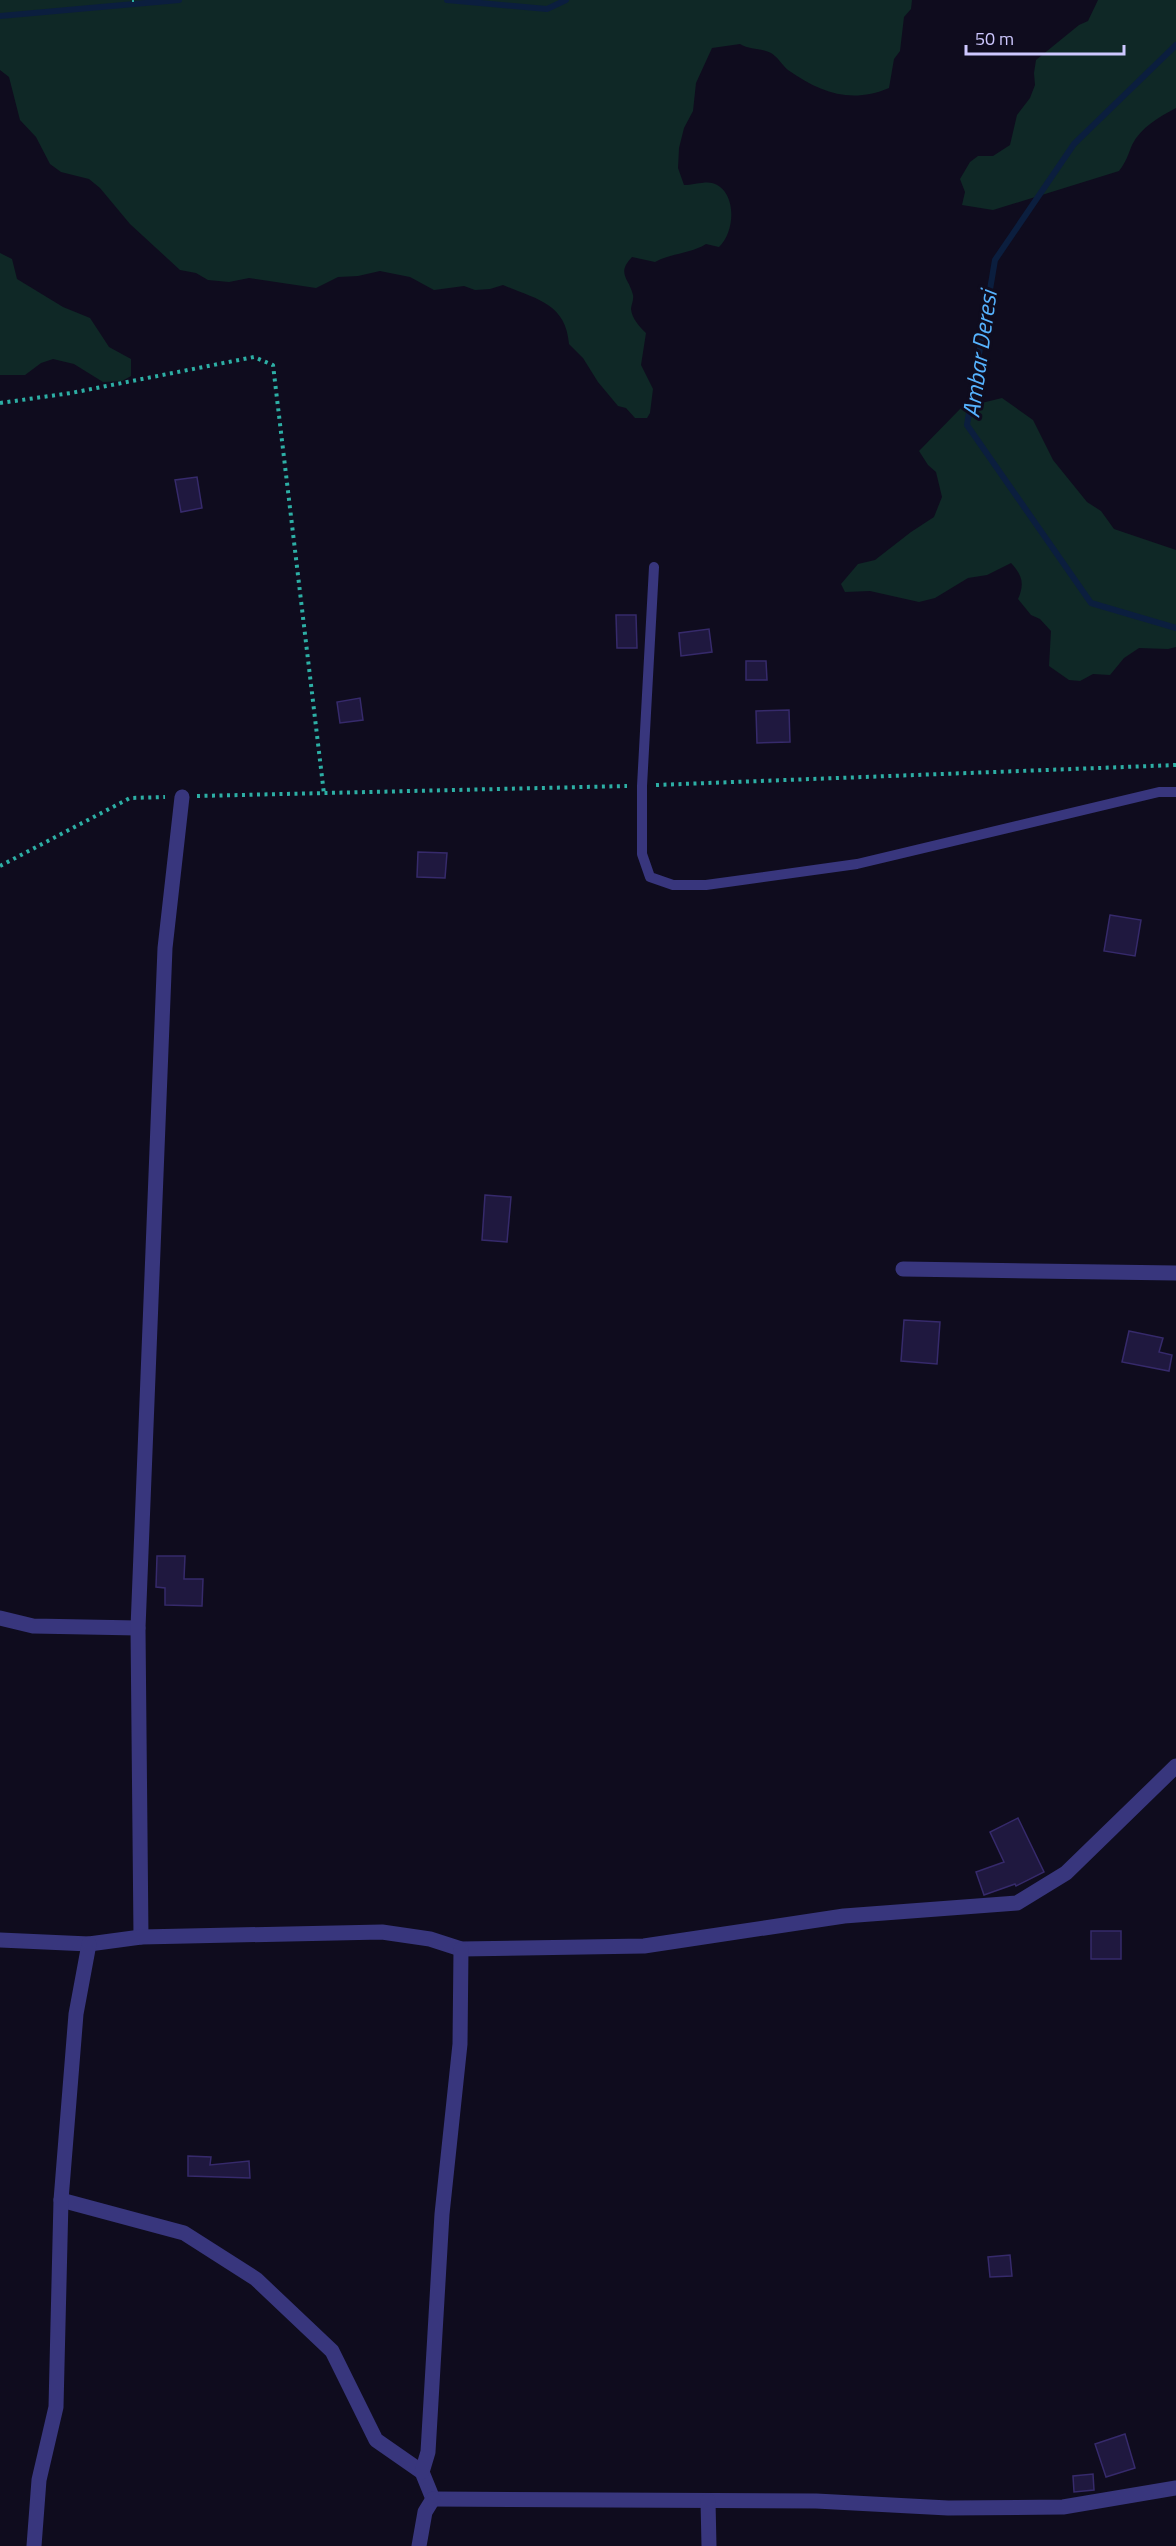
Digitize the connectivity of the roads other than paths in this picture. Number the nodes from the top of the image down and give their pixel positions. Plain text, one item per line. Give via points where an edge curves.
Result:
1 (654, 567) dead end
2 (1176, 792) edge
3 (182, 796) road end
4 (903, 1269) dead end
5 (1176, 1273) edge
6 (0, 1618) edge
7 (138, 1628) junction
8 (1176, 1766) edge
9 (141, 1937) junction
10 (0, 1940) edge
11 (89, 1944) junction
12 (461, 1950) junction
13 (61, 2200) junction
14 (422, 2472) junction
15 (1176, 2488) edge
16 (433, 2499) junction
17 (708, 2501) junction
18 (34, 2546) edge
19 (419, 2546) edge
20 (709, 2546) edge

1 - 2 lane via 642,786 642,855 650,877 673,885 705,885 857,864 1159,792
3 - 7 street via 165,948
4 - 5 street
6 - 7 street via 33,1626
7 - 9 street
8 - 12 street via 1066,1872 1017,1903 843,1916 644,1946
9 - 11 street
9 - 12 street via 382,1932 430,1939
10 - 11 street
11 - 13 street via 76,2014
12 - 14 street via 460,2044 442,2214 428,2452
13 - 14 street via 184,2233 256,2279 332,2350 376,2440
13 - 18 street via 56,2407 39,2480
14 - 16 street
15 - 17 street via 1063,2507
16 - 17 street
16 - 19 street via 425,2512
17 - 20 street

